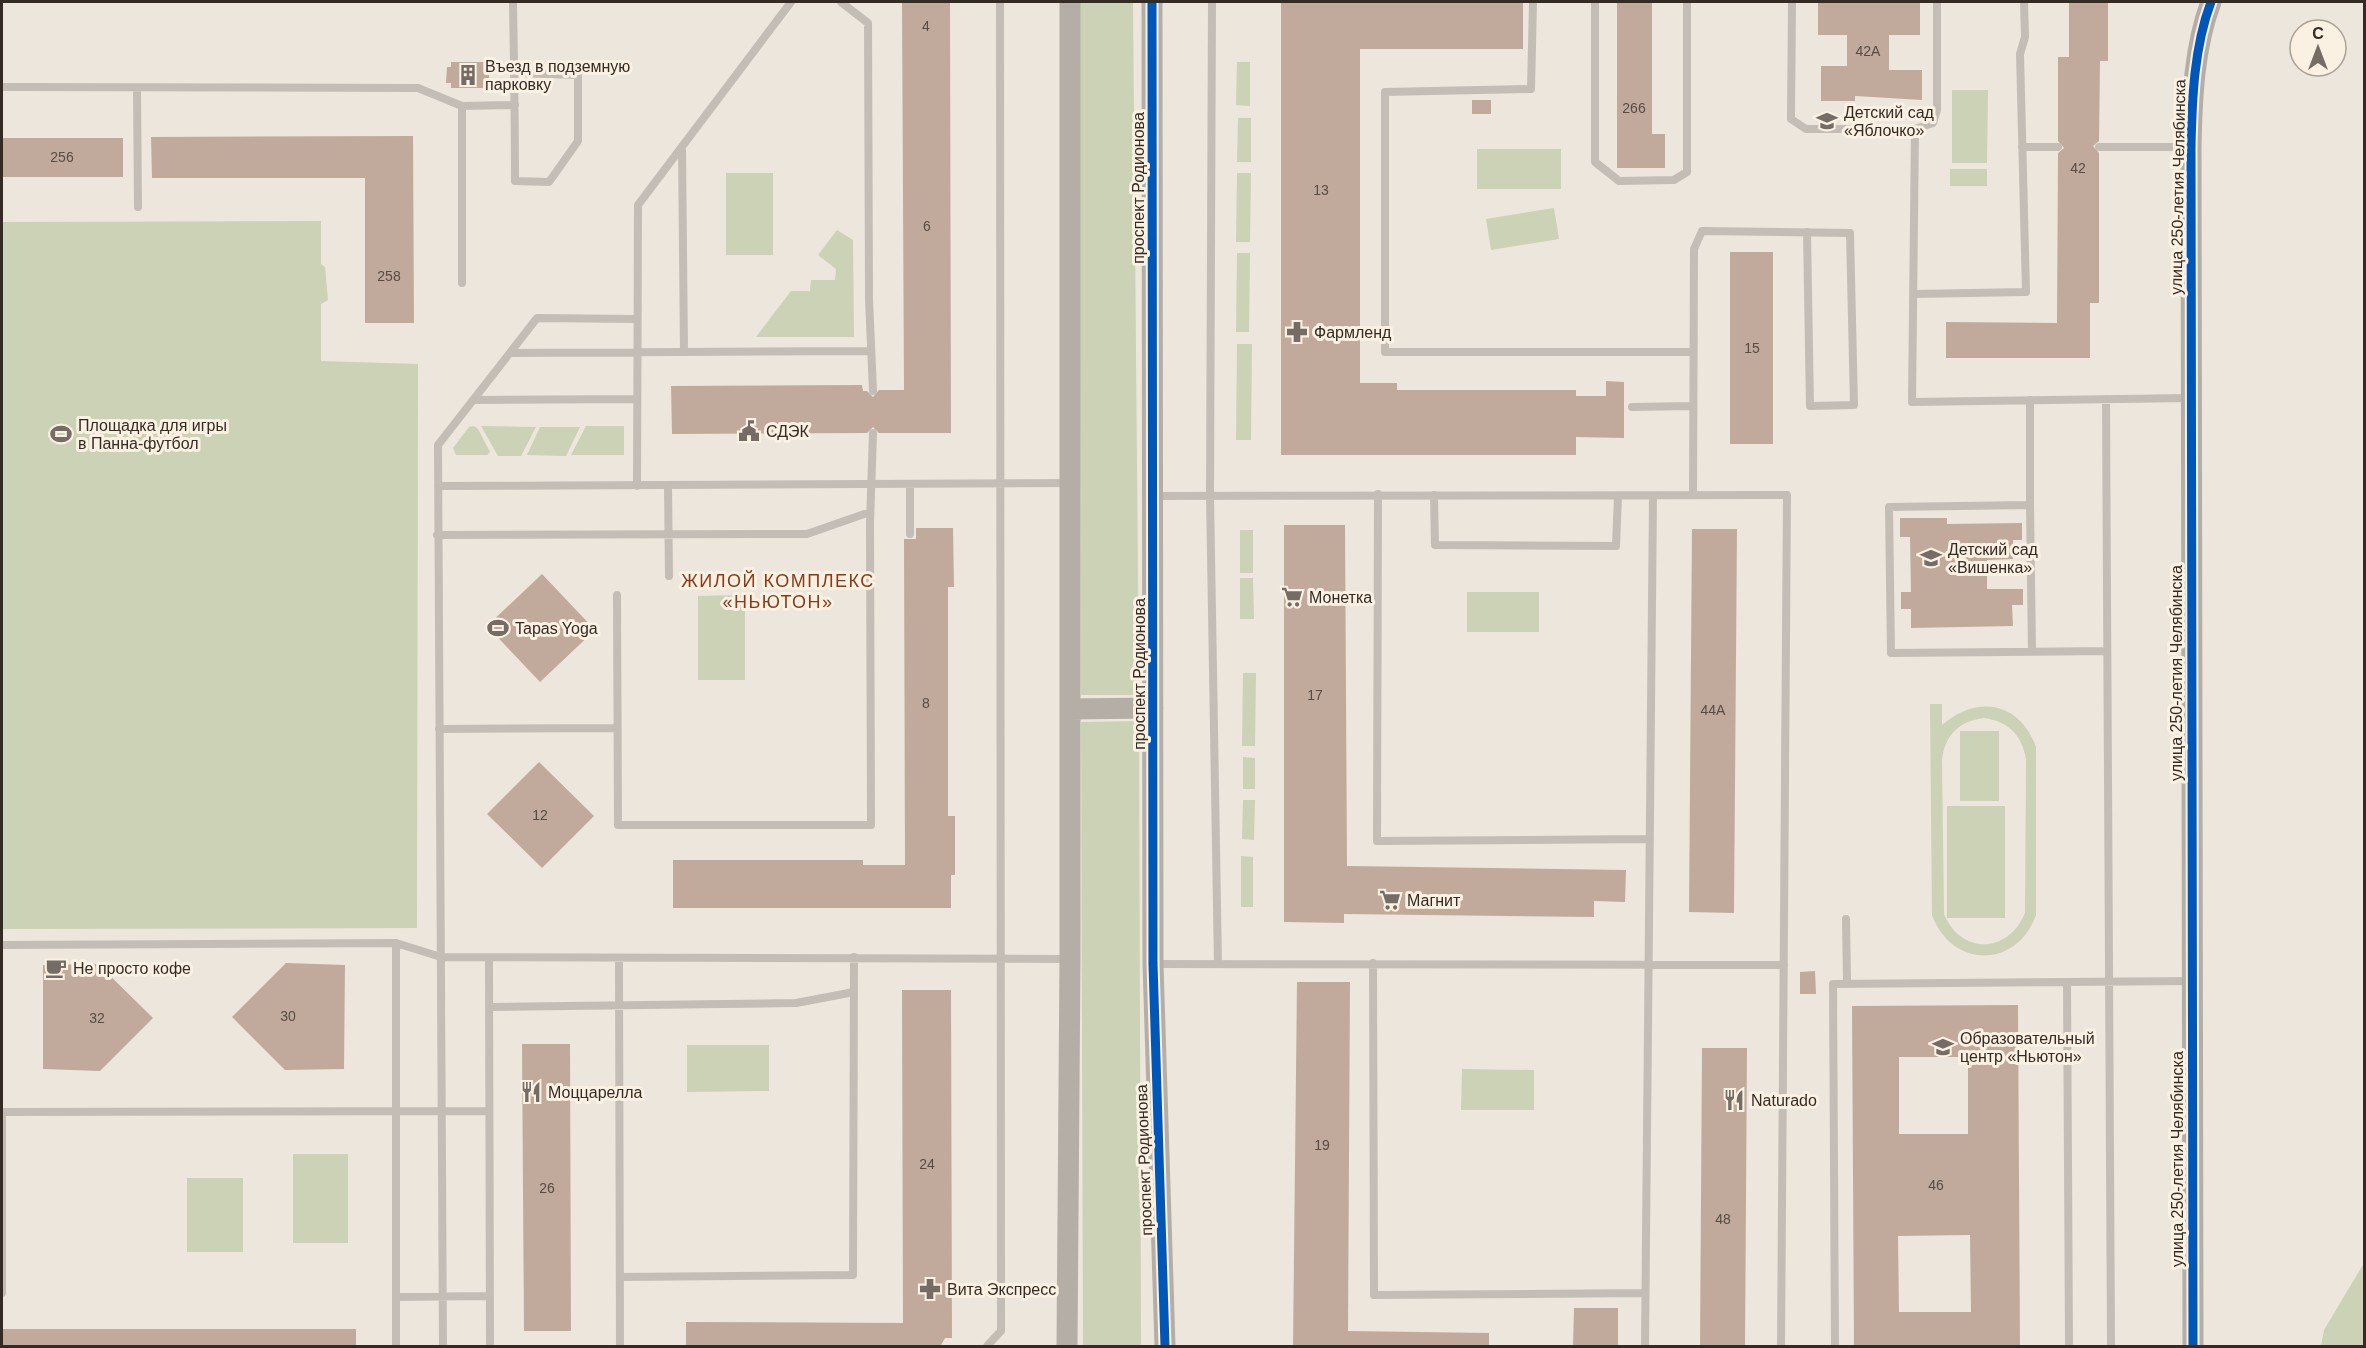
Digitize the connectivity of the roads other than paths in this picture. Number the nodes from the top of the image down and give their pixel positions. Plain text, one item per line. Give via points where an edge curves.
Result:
1 (513, 2) edge
2 (790, 2) edge
3 (841, 2) edge
4 (1000, 2) edge
5 (1070, 2) edge
6 (1152, 2) edge
7 (1212, 2) edge
8 (1533, 2) edge
9 (1595, 2) edge
10 (1687, 2) edge
11 (1792, 2) edge
12 (1937, 2) edge
13 (2024, 2) edge
14 (2211, 2) edge
15 (514, 74) junction
16 (2, 87) edge
17 (136, 88) junction
18 (515, 105) junction
19 (462, 106) junction
20 (1915, 129) junction
21 (682, 147) junction
22 (2022, 147) junction
23 (2058, 147) dead end
24 (2099, 147) dead end
25 (2191, 147) junction
26 (138, 207) dead end
27 (1807, 232) junction
28 (462, 283) dead end
29 (1914, 294) junction
30 (637, 319) junction
31 (870, 351) junction
32 (637, 352) junction
33 (684, 352) junction
34 (1692, 352) junction
35 (510, 353) junction
36 (873, 390) dead end
37 (2191, 398) junction
38 (637, 399) junction
39 (2106, 399) junction
40 (474, 400) junction
41 (2030, 400) junction
42 (1692, 406) junction
43 (1632, 407) dead end
44 (873, 433) dead end
45 (1070, 483) junction
46 (873, 484) junction
47 (910, 484) junction
48 (1001, 484) junction
49 (438, 486) junction
50 (637, 486) junction
51 (668, 486) junction
52 (1378, 494) junction
53 (1210, 495) junction
54 (1434, 495) junction
55 (1693, 495) junction
56 (1154, 496) junction
57 (1618, 496) junction
58 (1653, 496) junction
59 (2030, 505) junction
60 (870, 513) junction
61 (669, 534) junction
62 (910, 534) dead end
63 (437, 535) junction
64 (669, 576) dead end
65 (617, 595) dead end
66 (2032, 651) junction
67 (2107, 651) junction
68 (1154, 708) junction
69 (1070, 709) junction
70 (617, 728) junction
71 (439, 729) junction
72 (1650, 839) junction
73 (1846, 919) dead end
74 (396, 943) junction
75 (2, 945) edge
76 (441, 957) junction
77 (489, 957) junction
78 (854, 957) junction
79 (618, 958) junction
80 (1002, 958) junction
81 (1070, 959) junction
82 (1373, 963) junction
83 (1153, 964) junction
84 (1218, 964) junction
85 (1647, 965) junction
86 (1784, 965) junction
87 (2191, 981) junction
88 (2067, 982) junction
89 (2108, 982) junction
90 (1847, 983) junction
91 (854, 992) junction
92 (619, 1005) junction
93 (489, 1007) junction
94 (395, 1111) junction
95 (442, 1111) junction
96 (489, 1111) junction
97 (621, 1277) junction
98 (2, 1293) edge
99 (1645, 1293) junction
100 (443, 1296) junction
101 (490, 1296) junction
102 (396, 1298) junction
103 (2194, 1345) edge
104 (396, 1347) edge
105 (443, 1347) edge
106 (490, 1347) edge
107 (620, 1347) edge
108 (987, 1347) edge
109 (1067, 1347) edge
110 (1164, 1347) edge
111 (1645, 1347) edge
112 (1781, 1347) edge
113 (1835, 1347) edge
114 (2069, 1347) edge
115 (2111, 1347) edge

1 - 15 lane
2 - 21 lane
3 - 31 lane via 868,23
4 - 48 lane
5 - 45 street
6 - 56 street, проспект Родионова
7 - 53 lane
8 - 34 lane via 1531,89 1385,92 1385,352
9 - 10 lane via 1595,162 1619,181 1674,180 1688,172
11 - 20 lane via 1791,119 1806,129
12 - 20 lane via 1937,110 1933,123
13 - 22 lane via 2025,37 2020,54
14 - 25 street, улица 250-летия Челябинска via 2192,91
15 - 18 lane
15 - 18 lane via 578,75 578,141 549,182 515,181
16 - 17 lane
17 - 19 lane via 418,88
17 - 26 lane
18 - 19 lane
19 - 28 lane
20 - 29 lane
21 - 30 lane via 638,206
21 - 33 lane
22 - 23 lane
22 - 29 lane via 2026,292
24 - 25 lane
25 - 37 street, улица 250-летия Челябинска
27 - 27 lane via 1850,233 1854,405 1810,406
27 - 34 lane via 1702,231 1694,249
29 - 41 lane via 1912,402
30 - 32 lane
30 - 35 lane via 537,318
31 - 33 lane
31 - 36 lane
32 - 33 lane
32 - 35 lane
32 - 38 lane
34 - 42 lane
35 - 40 lane
37 - 39 lane
37 - 87 street, улица 250-летия Челябинска
38 - 40 lane
38 - 50 lane
39 - 41 lane
39 - 67 lane
40 - 49 lane via 438,445
41 - 59 lane
42 - 43 lane
42 - 55 lane
44 - 46 lane
45 - 48 lane
45 - 69 street
46 - 47 lane
46 - 51 lane
46 - 60 lane
47 - 48 lane
47 - 62 lane
48 - 80 lane
49 - 50 lane
49 - 63 lane
50 - 51 lane
51 - 61 lane
52 - 53 lane
52 - 54 lane
52 - 72 lane via 1377,841
53 - 56 lane
53 - 84 lane
54 - 57 lane
54 - 57 lane via 1435,545 1604,546 1616,546
55 - 58 lane
55 - 86 lane via 1787,495
56 - 68 street, проспект Родионова
57 - 58 lane
58 - 72 lane
59 - 66 lane
59 - 66 lane via 1889,507 1891,653
60 - 61 lane via 807,534
60 - 70 lane via 871,825 618,825
61 - 63 lane
61 - 64 lane
63 - 71 lane
65 - 70 lane
66 - 67 lane
67 - 89 lane
68 - 69 street
68 - 83 street, проспект Родионова
69 - 81 street
70 - 71 lane
71 - 76 lane
72 - 85 lane
73 - 90 lane
74 - 75 lane
74 - 76 lane
74 - 94 lane
76 - 77 lane
76 - 95 lane
77 - 79 lane
77 - 93 lane
78 - 79 lane
78 - 80 lane
78 - 91 lane
79 - 92 lane
80 - 81 lane
80 - 108 lane via 1001,1331
81 - 109 street
82 - 84 lane
82 - 85 lane
82 - 99 lane via 1374,1295
83 - 84 lane
83 - 110 street, проспект Родионова
85 - 86 lane
85 - 99 lane
86 - 112 lane
87 - 89 lane
87 - 103 street, улица 250-летия Челябинска
88 - 89 lane
88 - 90 lane
88 - 114 lane
89 - 115 lane
90 - 113 lane via 1833,984
91 - 92 lane via 795,1003
91 - 97 lane via 853,1275
92 - 93 lane
92 - 97 lane
93 - 96 lane
94 - 95 lane
94 - 98 lane via 2,1112
94 - 102 lane
95 - 96 lane
95 - 100 lane
96 - 101 lane
97 - 107 lane
99 - 111 lane
100 - 101 lane
100 - 102 lane
100 - 105 lane
101 - 106 lane
102 - 104 lane

